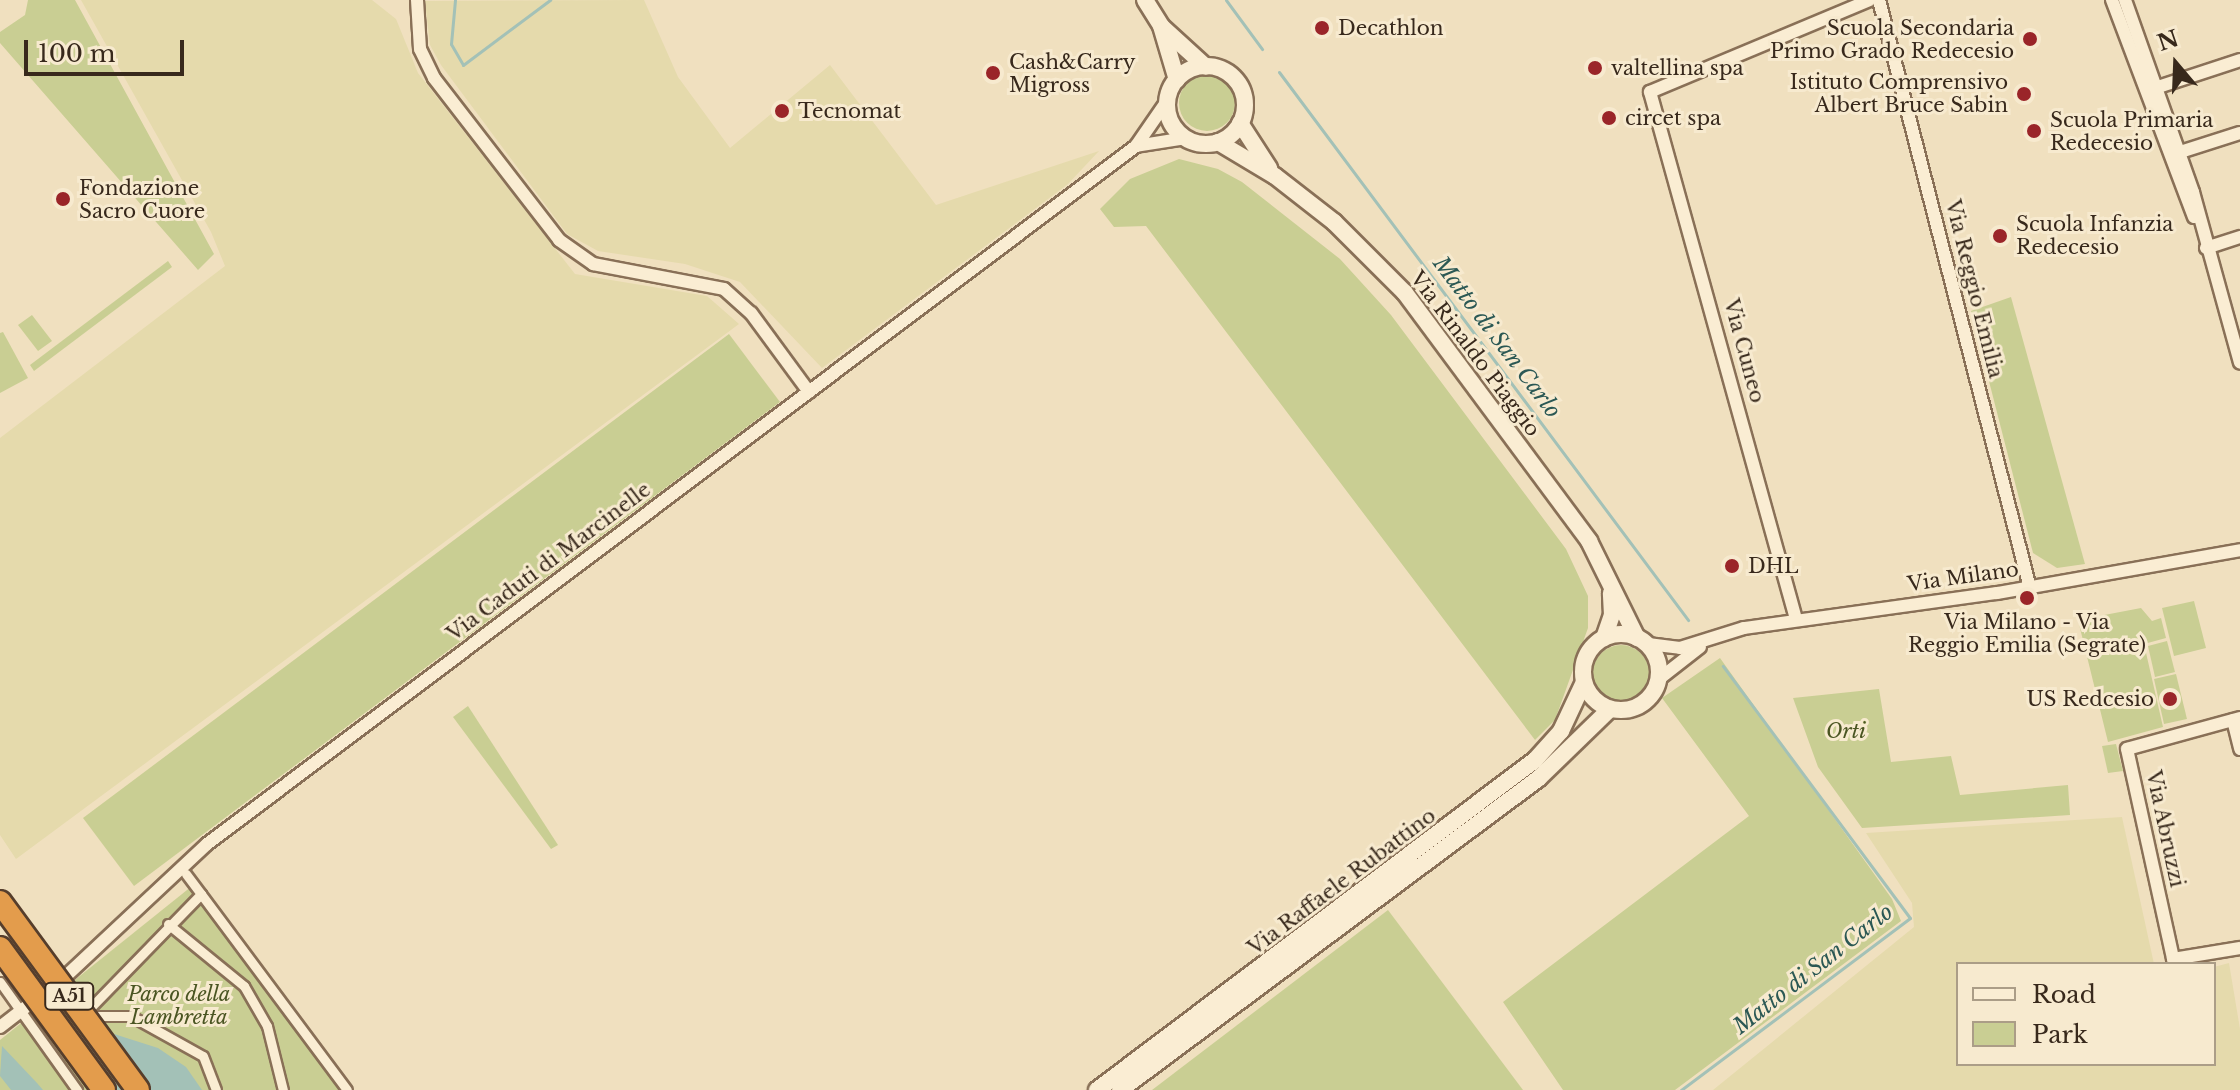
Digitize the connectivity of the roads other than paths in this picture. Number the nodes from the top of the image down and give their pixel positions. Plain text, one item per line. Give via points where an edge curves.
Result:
1 (417, 0) edge
2 (1145, 0) edge
3 (1870, 0) edge
4 (1879, 0) edge
5 (2112, 0) edge
6 (2122, 0) edge
7 (1161, 26) junction
8 (2124, 34) junction
9 (2130, 49) junction
10 (2240, 60) edge
11 (1206, 67) junction
12 (1177, 80) junction
13 (2159, 90) junction
14 (1167, 101) junction
15 (1240, 123) junction
16 (2158, 124) junction
17 (2240, 133) edge
18 (1186, 138) junction
19 (1218, 142) junction
20 (1136, 146) junction
21 (2181, 156) junction
22 (1275, 176) junction
23 (2198, 223) junction
24 (2240, 237) edge
25 (2206, 248) junction
26 (2236, 337) edge
27 (2240, 363) edge
28 (809, 392) junction
29 (2240, 550) edge
30 (2224, 556) junction
31 (2240, 559) edge
32 (1610, 583) junction
33 (2030, 588) junction
34 (1796, 619) junction
35 (1604, 638) junction
36 (1642, 641) junction
37 (1710, 641) junction
38 (1659, 679) junction
39 (1584, 682) junction
40 (1610, 709) junction
41 (2236, 719) edge
42 (2240, 749) edge
43 (186, 874) dead end
44 (201, 894) junction
45 (0, 902) edge
46 (168, 924) junction
47 (0, 948) edge
48 (2240, 948) edge
49 (0, 982) edge
50 (89, 1009) junction
51 (21, 1012) junction
52 (0, 1027) edge
53 (35, 1032) junction
54 (77, 1090) edge
55 (104, 1090) edge
56 (138, 1090) edge
57 (216, 1090) edge
58 (283, 1090) edge
59 (347, 1090) edge
60 (1097, 1090) edge
61 (1120, 1090) edge

1 - 28 street via 420,49 434,78 559,240 593,264 724,289 751,313
2 - 7 street
3 - 34 street, Via Cuneo via 1650,92
4 - 33 street, Via Reggio Emilia
5 - 8 street
6 - 8 street
6 - 13 street
7 - 11 street
7 - 12 street
8 - 9 street
9 - 13 street via 2151,88
9 - 16 street
10 - 13 street
11 - 12 street
11 - 15 street via 1224,72 1239,86 1245,106
12 - 14 street
13 - 21 street
14 - 18 street via 1172,124
14 - 20 street, Via Caduti di Marcinelle
15 - 19 street
15 - 22 street, Via Rinaldo Piaggio
16 - 21 street via 2174,154
16 - 23 street
17 - 21 street
18 - 19 street, Via Rinaldo Piaggio
18 - 20 street, Via Caduti di Marcinelle
19 - 22 street, Via Rinaldo Piaggio
20 - 28 street, Via Caduti di Marcinelle
21 - 23 street
22 - 32 street, Via Rinaldo Piaggio via 1358,242 1405,293 1569,512
23 - 25 street
24 - 25 street
25 - 26 street
26 - 27 street
28 - 51 street, Via Caduti di Marcinelle via 207,844
29 - 30 street
30 - 31 street
30 - 33 street, Via Milano
32 - 35 street via 1612,615
32 - 36 street, Via Rinaldo Piaggio
33 - 34 street, Via Milano
34 - 37 street, Via Milano
35 - 36 street
35 - 39 street, Via Raffaele Rubattino via 1587,656
36 - 37 street, Via Milano via 1670,649
36 - 38 street
37 - 38 street, Via Milano
38 - 40 street via 1638,707
39 - 40 street via 1594,699
39 - 60 street, Via Raffaele Rubattino via 1561,731 1535,760
40 - 61 street, Via Raffaele Rubattino via 1539,778
41 - 42 street, Via Abruzzi
41 - 48 street, Via Abruzzi via 2127,749 2174,960
43 - 44 street
44 - 46 street
44 - 59 street
45 - 56 highway, A51, bridge
46 - 50 street
46 - 58 street via 244,986 267,1026
47 - 55 highway, A51, bridge
49 - 51 street
50 - 53 street
50 - 57 street via 94,1016 131,1016 203,1056
51 - 52 street, Via Caduti di Marcinelle
51 - 53 street
53 - 54 street

